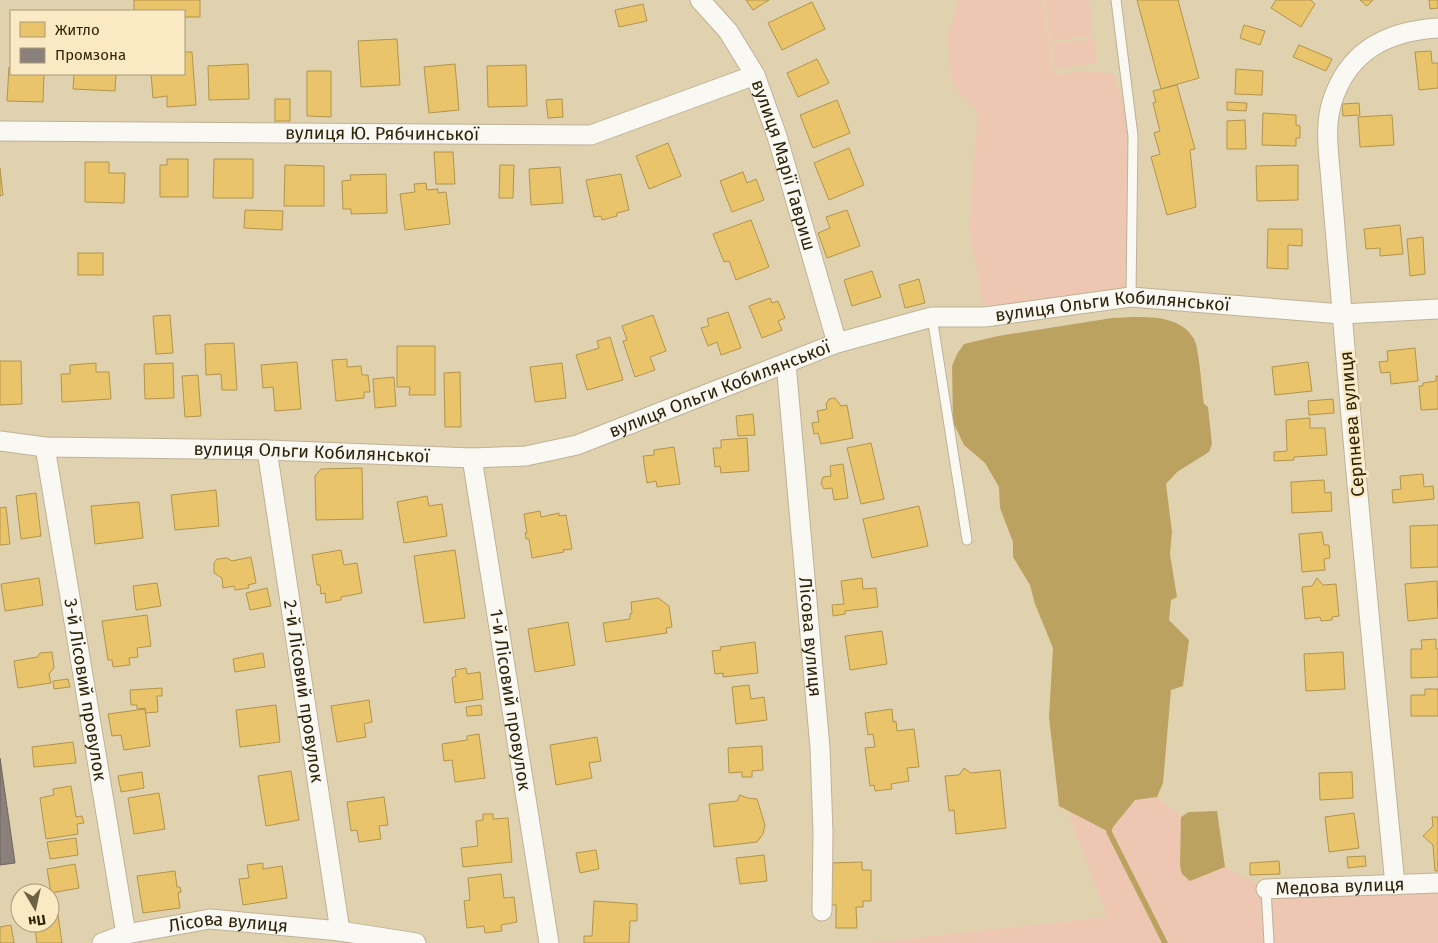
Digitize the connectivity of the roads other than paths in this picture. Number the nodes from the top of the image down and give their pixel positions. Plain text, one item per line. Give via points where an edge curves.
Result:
1 (700, 0) edge
2 (1116, 0) edge
3 (1438, 28) edge
4 (756, 75) junction
5 (0, 131) edge
6 (1130, 297) junction
7 (1438, 308) edge
8 (1342, 314) junction
9 (932, 317) junction
10 (837, 343) junction
11 (786, 362) junction
12 (0, 441) edge
13 (45, 447) junction
14 (267, 450) junction
15 (472, 458) junction
16 (967, 540) dead end
17 (1438, 883) edge
18 (1395, 885) junction
19 (1266, 889) joint
20 (822, 911) dead end
21 (340, 931) junction
22 (126, 934) junction
23 (102, 943) edge
24 (416, 943) edge
25 (549, 943) edge
26 (1269, 943) edge

1 - 4 street, вулиця Марії Гавриш via 728,31
2 - 6 lane via 1133,136
3 - 8 street, Серпнева вулиця via 1391,36 1362,53 1344,76 1332,103 1328,134
4 - 5 street, вулиця Ю. Рябчинської via 591,135
4 - 10 street, вулиця Марії Гавриш
6 - 8 street, вулиця Ольги Кобилянської
6 - 9 street, вулиця Ольги Кобилянської via 985,317
7 - 8 street, вулиця Ольги Кобилянської
8 - 18 street, Серпнева вулиця
9 - 10 street, вулиця Ольги Кобилянської
9 - 16 lane
10 - 11 street, вулиця Ольги Кобилянської
11 - 15 street, вулиця Ольги Кобилянської via 577,445 526,456
11 - 20 street, Лісова вулиця via 820,748
12 - 13 street, вулиця Ольги Кобилянської
13 - 14 street, вулиця Ольги Кобилянської
13 - 22 street, 3-й Лісовий провулок
14 - 15 street, вулиця Ольги Кобилянської
14 - 21 street, 2-й Лісовий провулок
15 - 25 street, 1-й Лісовий провулок
17 - 18 street, Медова вулиця
18 - 19 street, Медова вулиця
19 - 26 lane, Медова вулиця
21 - 22 street, Лісова вулиця via 210,919
21 - 24 street, Лісова вулиця
22 - 23 street, Лісова вулиця

